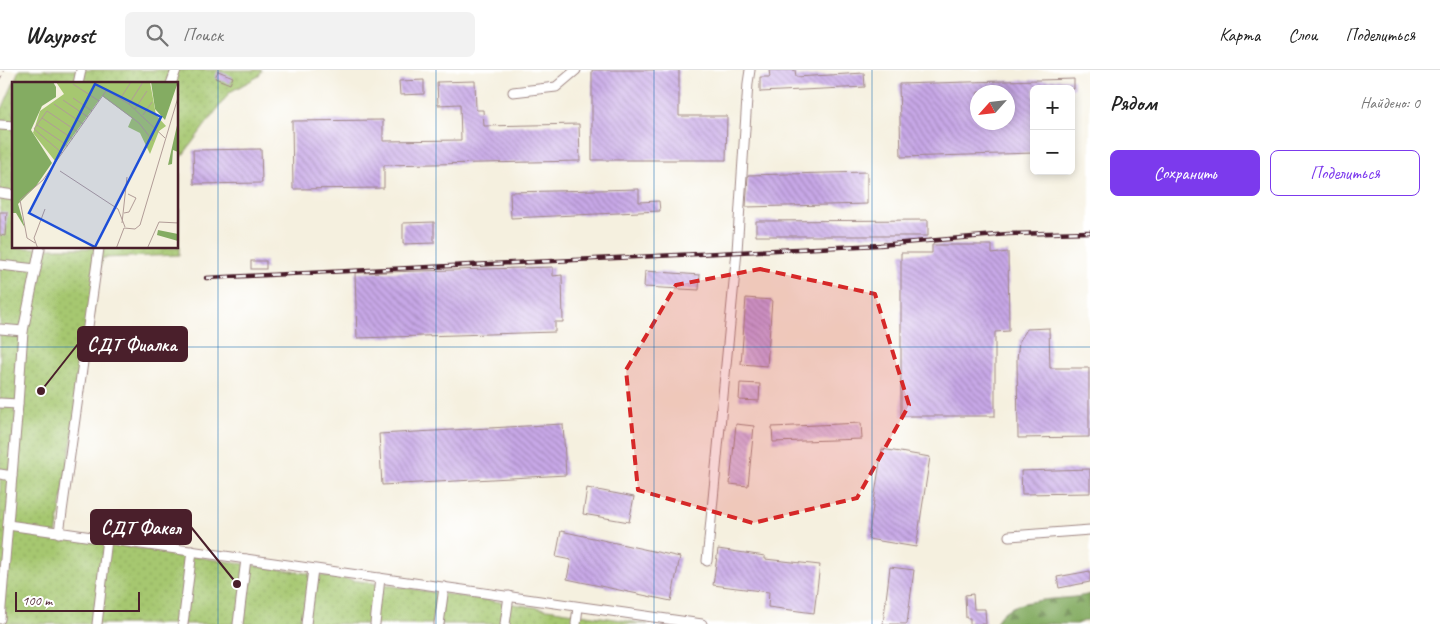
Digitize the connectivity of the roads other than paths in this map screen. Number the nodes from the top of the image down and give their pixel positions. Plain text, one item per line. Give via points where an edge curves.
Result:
1 (176, 70) edge
2 (576, 70) edge
3 (750, 70) edge
4 (172, 82) edge
5 (513, 92) dead end
6 (40, 249) edge
7 (99, 249) edge
8 (0, 265) edge
9 (36, 269) junction
10 (0, 329) edge
11 (23, 331) junction
12 (0, 402) edge
13 (18, 404) junction
14 (0, 474) edge
15 (12, 476) junction
16 (8, 525) junction
17 (1090, 530) edge
18 (59, 532) junction
19 (1010, 536) dead end
20 (107, 539) junction
21 (3, 541) edge
22 (192, 551) junction
23 (246, 559) junction
24 (707, 561) dead end
25 (314, 568) junction
26 (380, 578) junction
27 (444, 587) junction
28 (508, 596) junction
29 (578, 608) junction
30 (1, 613) edge
31 (97, 624) edge
32 (183, 624) edge
33 (238, 624) edge
34 (306, 624) edge
35 (374, 624) edge
36 (439, 624) edge
37 (505, 624) edge
38 (576, 624) edge
39 (702, 624) edge

1 - 4 lane
2 - 5 lane via 556,87
3 - 24 lane via 737,251
6 - 9 lane
7 - 18 lane
8 - 9 lane
9 - 11 lane
10 - 11 lane
11 - 13 lane
12 - 13 lane
13 - 15 lane
14 - 15 lane
15 - 16 lane
16 - 18 lane
16 - 21 lane
17 - 19 lane
18 - 20 lane
20 - 22 lane
20 - 31 lane
21 - 30 lane
22 - 23 lane
22 - 32 lane
23 - 25 lane
23 - 33 lane
25 - 26 lane
25 - 34 lane
26 - 27 lane
26 - 35 lane
27 - 28 lane
27 - 36 lane
28 - 29 lane
28 - 37 lane
29 - 38 lane
29 - 39 lane

